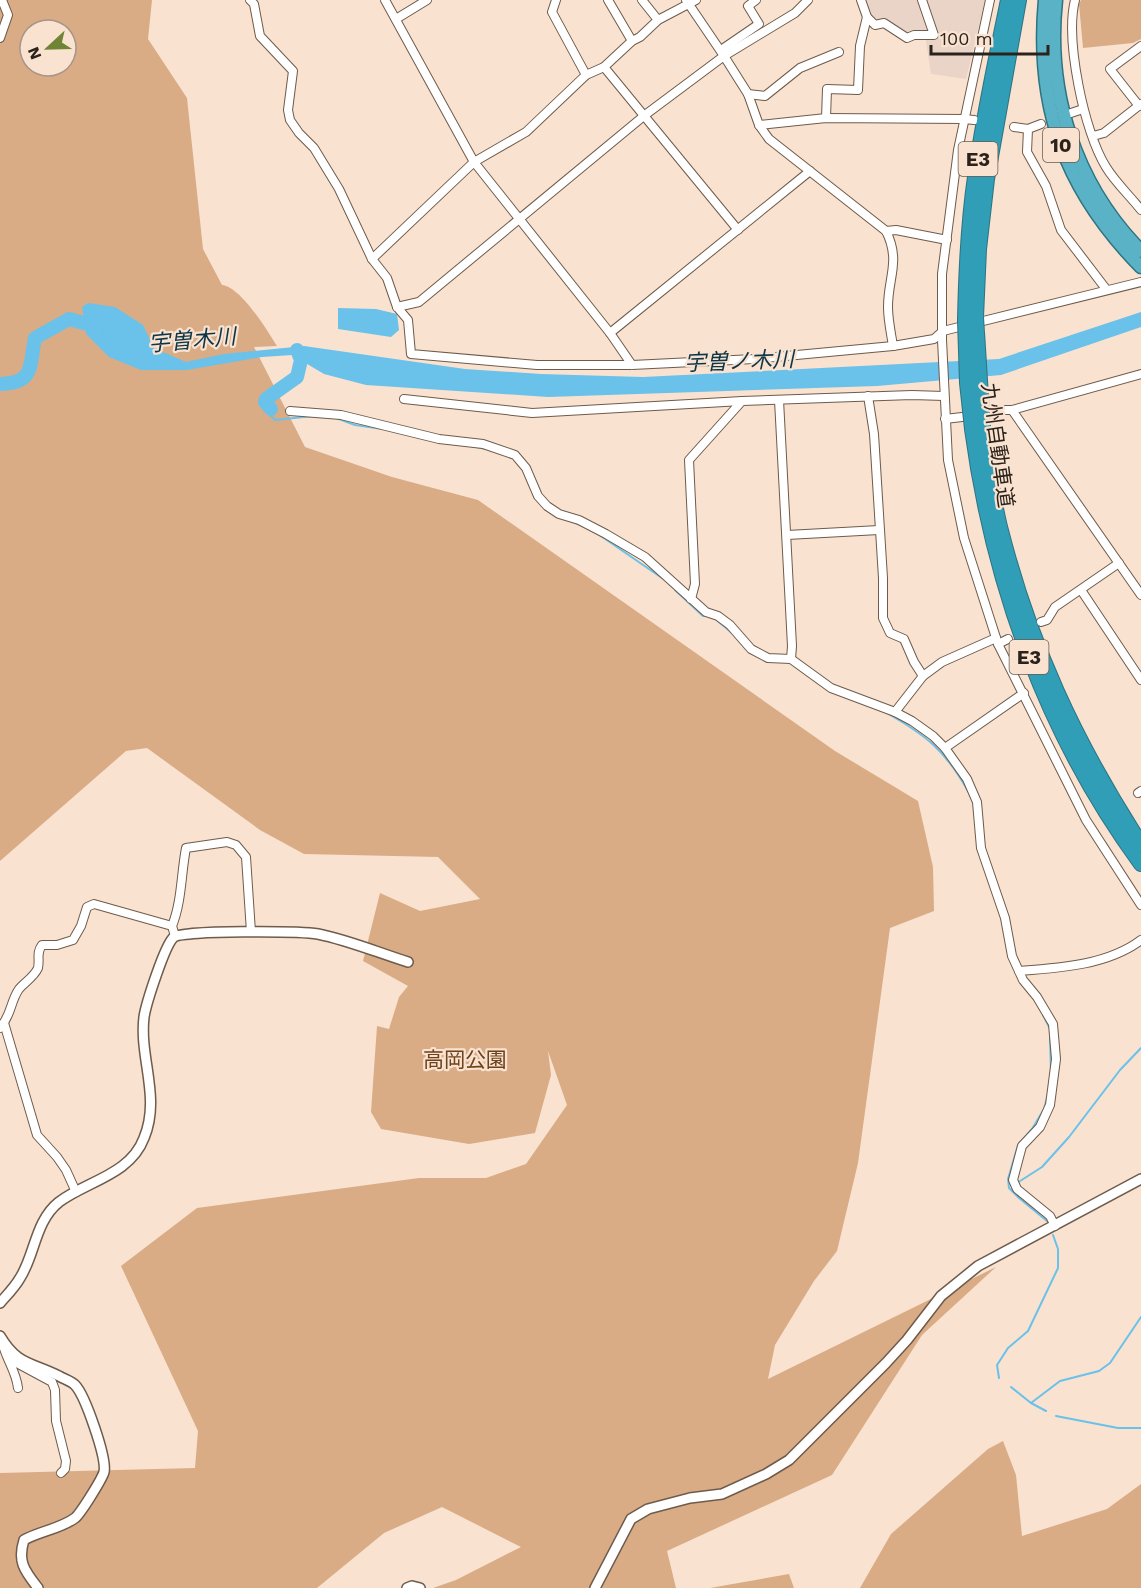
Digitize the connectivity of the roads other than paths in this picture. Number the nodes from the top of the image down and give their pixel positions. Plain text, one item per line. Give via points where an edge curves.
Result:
1 (2, 0) edge
2 (250, 0) edge
3 (385, 0) edge
4 (427, 0) edge
5 (556, 0) edge
6 (608, 0) edge
7 (642, 0) edge
8 (756, 0) edge
9 (808, 0) edge
10 (861, 0) edge
11 (922, 0) edge
12 (990, 0) edge
13 (1008, 0) edge
14 (1019, 0) edge
15 (1045, 0) edge
16 (1056, 0) edge
17 (1075, 0) edge
18 (690, 2) edge
19 (867, 17) junction
20 (396, 19) junction
21 (658, 20) junction
22 (0, 38) edge
23 (632, 41) junction
24 (1141, 46) edge
25 (839, 52) dead end
26 (723, 53) junction
27 (604, 67) junction
28 (586, 75) junction
29 (747, 94) junction
30 (1140, 105) edge
31 (1083, 109) junction
32 (1071, 113) dead end
33 (645, 115) junction
34 (826, 118) junction
35 (964, 118) junction
36 (974, 120) dead end
37 (1041, 124) dead end
38 (759, 126) junction
39 (1014, 127) dead end
40 (1028, 129) junction
41 (1094, 136) junction
42 (474, 162) junction
43 (810, 171) junction
44 (1141, 210) edge
45 (520, 219) junction
46 (738, 230) junction
47 (886, 231) junction
48 (947, 240) junction
49 (1141, 251) edge
50 (372, 259) junction
51 (1141, 267) edge
52 (1141, 282) edge
53 (1106, 289) junction
54 (397, 307) junction
55 (971, 319) junction
56 (943, 331) junction
57 (610, 333) junction
58 (892, 346) junction
59 (632, 365) junction
60 (1141, 374) edge
61 (944, 394) junction
62 (868, 396) junction
63 (404, 399) dead end
64 (779, 400) junction
65 (742, 401) junction
66 (1012, 410) junction
67 (290, 411) dead end
68 (945, 419) junction
69 (977, 428) junction
70 (879, 530) junction
71 (787, 535) junction
72 (1119, 563) junction
73 (1081, 590) junction
74 (1141, 595) edge
75 (691, 599) junction
76 (1041, 622) dead end
77 (1008, 639) dead end
78 (997, 641) junction
79 (790, 658) junction
80 (1138, 669) edge
81 (923, 676) junction
82 (1141, 680) edge
83 (1024, 693) junction
84 (895, 712) junction
85 (945, 748) junction
86 (1141, 844) edge
87 (1141, 864) edge
88 (1141, 904) edge
89 (172, 926) junction
90 (251, 932) junction
91 (175, 936) junction
92 (1141, 940) edge
93 (408, 962) dead end
94 (1019, 971) junction
95 (2, 1025) edge
96 (1141, 1179) edge
97 (76, 1192) junction
98 (1055, 1226) junction
99 (0, 1303) edge
100 (1, 1338) edge
101 (11, 1354) junction
102 (18, 1388) dead end
103 (61, 1473) dead end
104 (38, 1588) edge
105 (407, 1588) edge
106 (420, 1588) edge
107 (596, 1588) edge

1 - 22 street via 8,15
2 - 50 street via 260,36 293,71 290,120 314,148 339,189
3 - 20 street
4 - 20 street
5 - 28 street via 552,12
6 - 23 street
7 - 21 street
8 - 26 street via 748,6 759,24
9 - 26 street via 795,13
10 - 19 street
11 - 19 street via 934,35 907,38 884,23 875,25
12 - 35 street
13 - 55 highway, 九州自動車道 / E3 via 975,178 967,248
14 - 55 highway, 九州自動車道 / E3 via 987,179
15 - 51 highway, 10 via 1044,79 1067,162 1094,212
16 - 49 highway, 10 via 1054,53 1066,127 1086,177
17 - 31 street via 1074,52
18 - 21 street
18 - 26 street
19 - 34 street via 860,46 858,90 827,89
20 - 42 street
21 - 23 street
23 - 27 street
24 - 30 street via 1110,69
25 - 29 street via 801,68 765,96
26 - 29 street
26 - 33 street
27 - 28 street
27 - 33 street
28 - 42 street via 526,132
29 - 38 street
30 - 41 street via 1104,133
31 - 32 street
31 - 41 street
33 - 45 street
33 - 46 street
34 - 35 street
34 - 38 street
35 - 36 street
35 - 48 street
37 - 40 street
38 - 43 street via 769,139
39 - 40 street
40 - 53 street via 1027,152 1046,186 1061,230
41 - 44 street via 1106,167
42 - 45 street
42 - 50 street
43 - 46 street
43 - 47 street
45 - 54 street via 418,302
45 - 57 street
46 - 57 street
47 - 48 street
47 - 58 street via 893,245 888,307
48 - 56 street via 942,274
50 - 54 street via 387,278
52 - 53 street
53 - 56 street
54 - 59 street via 408,320 411,354 537,365
55 - 69 highway, 九州自動車道 / E3, bridge via 967,383
56 - 58 street via 934,339
56 - 61 street
57 - 59 street
58 - 59 street
60 - 66 street
61 - 62 street
61 - 68 street
62 - 64 street
62 - 70 street
63 - 65 street via 532,413
64 - 65 street
64 - 71 street
65 - 75 street via 689,460 695,584
66 - 68 street via 989,410
66 - 72 street
67 - 75 street via 341,415 507,451 526,468 538,496 547,506 645,557
68 - 78 street via 948,460 964,538
69 - 86 highway, 九州自動車道 / E3 via 1015,582 1055,690 1109,795
69 - 87 highway, 九州自動車道 / E3 via 978,474 988,528 1021,639 1071,750
70 - 71 street
70 - 81 street via 883,618 890,633 904,639
71 - 79 street
72 - 73 street
72 - 74 street
73 - 76 street
73 - 80 street
75 - 79 street via 730,625 751,649 768,658
77 - 78 street
78 - 81 street via 942,662
78 - 83 street
79 - 84 street via 831,688
80 - 82 street
81 - 84 street
83 - 85 street
83 - 88 street via 1086,820
84 - 85 street
85 - 94 street via 967,779 977,802 981,848
89 - 90 street via 186,848 227,842 236,845 246,857
89 - 91 street
89 - 95 street via 94,904 87,907 73,940 42,945 38,967 19,989
90 - 91 street
90 - 93 street via 316,934
91 - 97 street via 149,996 144,1018 152,1091 144,1138 117,1170
92 - 94 street via 1104,958
94 - 98 street via 1053,1024 1056,1059 1050,1105 1040,1126 1022,1146 1013,1180 1017,1189 1050,1216
95 - 97 street via 37,1135 66,1170
96 - 98 street
97 - 99 street via 58,1203 42,1223 20,1278
98 - 107 street via 978,1266 941,1296 886,1363 789,1461 722,1494 648,1509 631,1519
100 - 101 street
100 - 102 street
101 - 103 street via 13,1361 52,1382 66,1461
101 - 104 street via 75,1385 104,1456 104,1472 80,1513 24,1540 20,1554 23,1566
105 - 106 street

